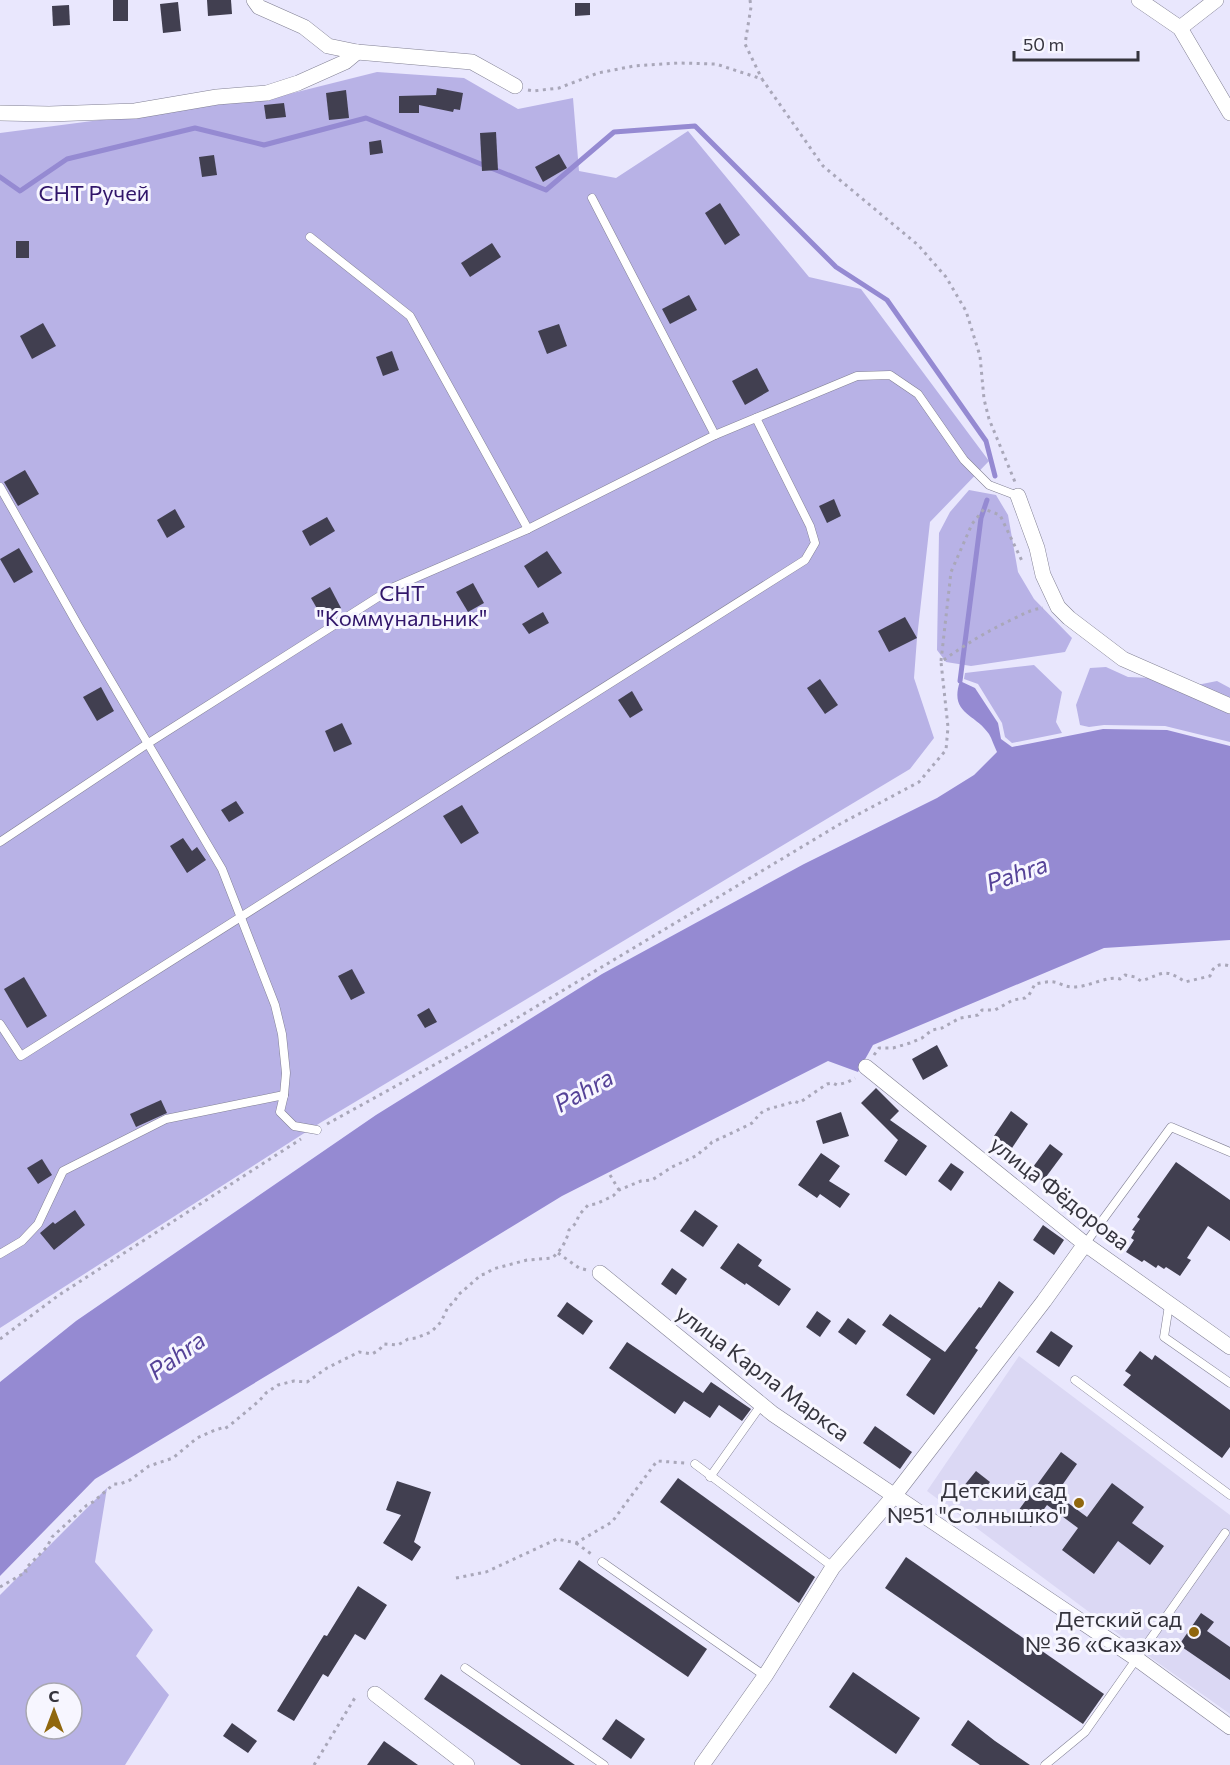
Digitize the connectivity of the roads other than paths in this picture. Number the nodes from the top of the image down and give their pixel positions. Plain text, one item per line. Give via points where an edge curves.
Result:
1 (254, 0) edge
2 (1139, 0) edge
3 (1216, 0) edge
4 (1180, 28) junction
5 (357, 52) junction
6 (515, 86) road end
7 (1230, 113) edge
8 (0, 114) edge
9 (592, 198) dead end
10 (310, 237) dead end
11 (756, 418) junction
12 (716, 435) junction
13 (0, 487) edge
14 (1018, 496) joint
15 (528, 529) junction
16 (1230, 706) edge
17 (147, 744) junction
18 (0, 842) edge
19 (241, 918) junction
20 (0, 1024) edge
21 (866, 1067) road end
22 (284, 1095) junction
23 (317, 1130) road end
24 (1230, 1152) edge
25 (1085, 1244) junction
26 (0, 1254) edge
27 (600, 1273) road end
28 (1169, 1304) junction
29 (1230, 1347) edge
30 (1075, 1380) dead end
31 (1230, 1383) edge
32 (761, 1405) junction
33 (694, 1464) road end
34 (710, 1477) junction
35 (1230, 1494) edge
36 (894, 1496) junction
37 (1225, 1533) dead end
38 (602, 1562) road end
39 (833, 1566) junction
40 (1137, 1659) junction
41 (465, 1668) dead end
42 (765, 1676) junction
43 (375, 1694) dead end
44 (1230, 1727) edge
45 (466, 1765) edge
46 (604, 1765) edge
47 (702, 1765) edge
48 (1045, 1765) edge

1 - 5 street via 259,7 304,27 328,46
2 - 4 street
3 - 4 street
4 - 7 street
5 - 6 street via 472,62
5 - 8 street via 345,62 267,93 135,111
9 - 12 lane
10 - 15 lane via 410,316
11 - 12 lane
11 - 14 lane via 857,376 890,375 918,394 964,460 989,486
11 - 19 lane via 810,526 815,543 805,560
12 - 15 lane
13 - 17 lane
14 - 16 street via 1043,575 1058,607 1069,618 1123,659
15 - 17 lane via 394,587
17 - 18 lane
17 - 19 lane via 222,869
19 - 20 lane via 21,1056
19 - 22 lane via 275,1005 286,1073
21 - 25 street, улица Фёдорова
22 - 23 lane via 280,1112 294,1126
22 - 26 lane via 166,1119 63,1171 38,1224 22,1241
24 - 25 lane via 1171,1127
25 - 28 street, улица Фёдорова
25 - 36 street
27 - 32 street, улица Карла Маркса
28 - 29 street, улица Фёдорова
28 - 31 lane via 1164,1337
30 - 35 lane
32 - 34 lane
32 - 36 street, улица Карла Маркса
33 - 34 lane
34 - 39 lane
36 - 39 street
36 - 40 street, улица Карла Маркса
37 - 40 lane
38 - 42 lane
39 - 42 street
40 - 44 street, улица Карла Маркса
40 - 48 lane via 1085,1732
41 - 46 lane
42 - 47 street
43 - 45 street

